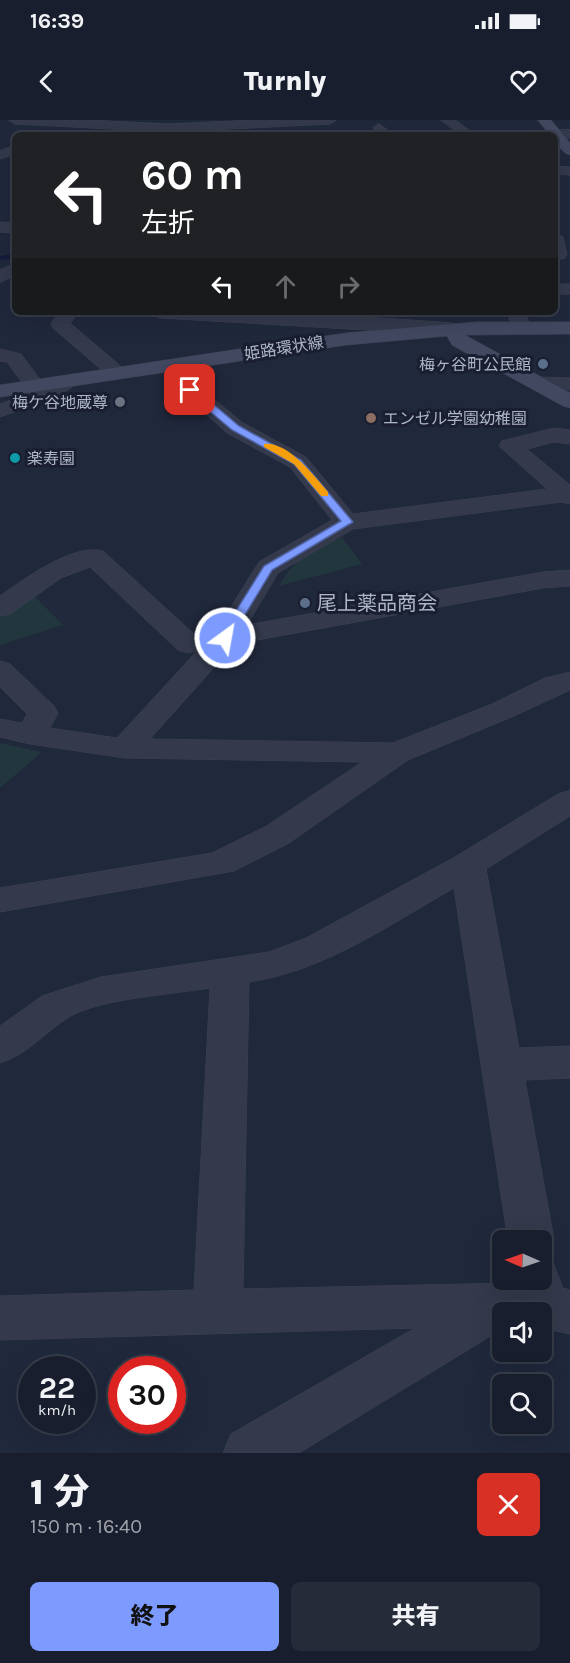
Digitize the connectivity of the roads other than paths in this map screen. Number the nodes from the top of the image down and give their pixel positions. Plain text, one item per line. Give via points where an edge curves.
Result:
1 (15, 120) edge
2 (215, 120) edge
3 (330, 120) edge
4 (447, 120) edge
5 (544, 120) edge
6 (91, 125) junction
7 (243, 125) junction
8 (169, 128) junction
9 (200, 131) edge
10 (69, 132) edge
11 (156, 132) edge
12 (251, 132) edge
13 (465, 132) edge
14 (554, 132) edge
15 (558, 136) edge
16 (570, 150) edge
17 (560, 231) edge
18 (558, 254) edge
19 (12, 273) edge
20 (2, 288) edge
21 (68, 315) edge
22 (254, 315) edge
23 (392, 318) edge
24 (519, 320) edge
25 (570, 328) edge
26 (452, 329) junction
27 (0, 355) edge
28 (170, 366) junction
29 (117, 374) junction
30 (72, 380) junction
31 (537, 383) junction
32 (570, 384) edge
33 (35, 386) junction
34 (0, 392) edge
35 (570, 402) edge
36 (0, 411) edge
37 (570, 437) edge
38 (568, 496) edge
39 (347, 522) junction
40 (570, 578) edge
41 (0, 608) edge
42 (225, 638) junction
43 (0, 670) edge
44 (570, 681) edge
45 (0, 728) edge
46 (30, 735) junction
47 (125, 748) junction
48 (398, 753) junction
49 (570, 801) edge
50 (468, 865) junction
51 (0, 900) edge
52 (230, 973) junction
53 (0, 1048) edge
54 (570, 1062) edge
55 (502, 1065) junction
56 (529, 1230) edge
57 (537, 1301) edge
58 (218, 1312) junction
59 (0, 1318) edge
60 (250, 1453) edge

1 - 6 street
2 - 9 street
3 - 7 street
4 - 13 street
5 - 14 main road
6 - 8 street
6 - 10 street
7 - 9 street
7 - 12 street
8 - 9 street
8 - 11 street
15 - 16 main road
17 - 18 street
19 - 20 street
21 - 29 street via 60,324
22 - 23 street
23 - 26 street
24 - 25 main road, 姫路環状線
24 - 26 main road, 姫路環状線
26 - 28 main road, 姫路環状線 via 346,339
26 - 31 main road via 459,340
27 - 33 street via 14,358
28 - 29 main road, 姫路環状線
28 - 39 street via 190,390 236,428 298,462
29 - 30 main road, 姫路環状線
30 - 33 main road, 姫路環状線
30 - 36 street via 52,392
31 - 32 street
31 - 35 main road
33 - 34 main road, 姫路環状線
37 - 38 street via 555,435 510,446
38 - 39 street
39 - 42 street via 268,568
40 - 42 street
41 - 42 street via 52,572 94,556 188,644
42 - 47 street
43 - 46 street via 43,713
44 - 48 street
45 - 46 street
46 - 47 street
47 - 48 street
48 - 51 street via 277,835 221,863
49 - 50 street
50 - 52 street via 319,947 276,965
50 - 55 street
52 - 53 street via 101,991 56,1006
52 - 58 street
54 - 55 street
55 - 56 street
57 - 58 street
57 - 60 street
58 - 59 street

